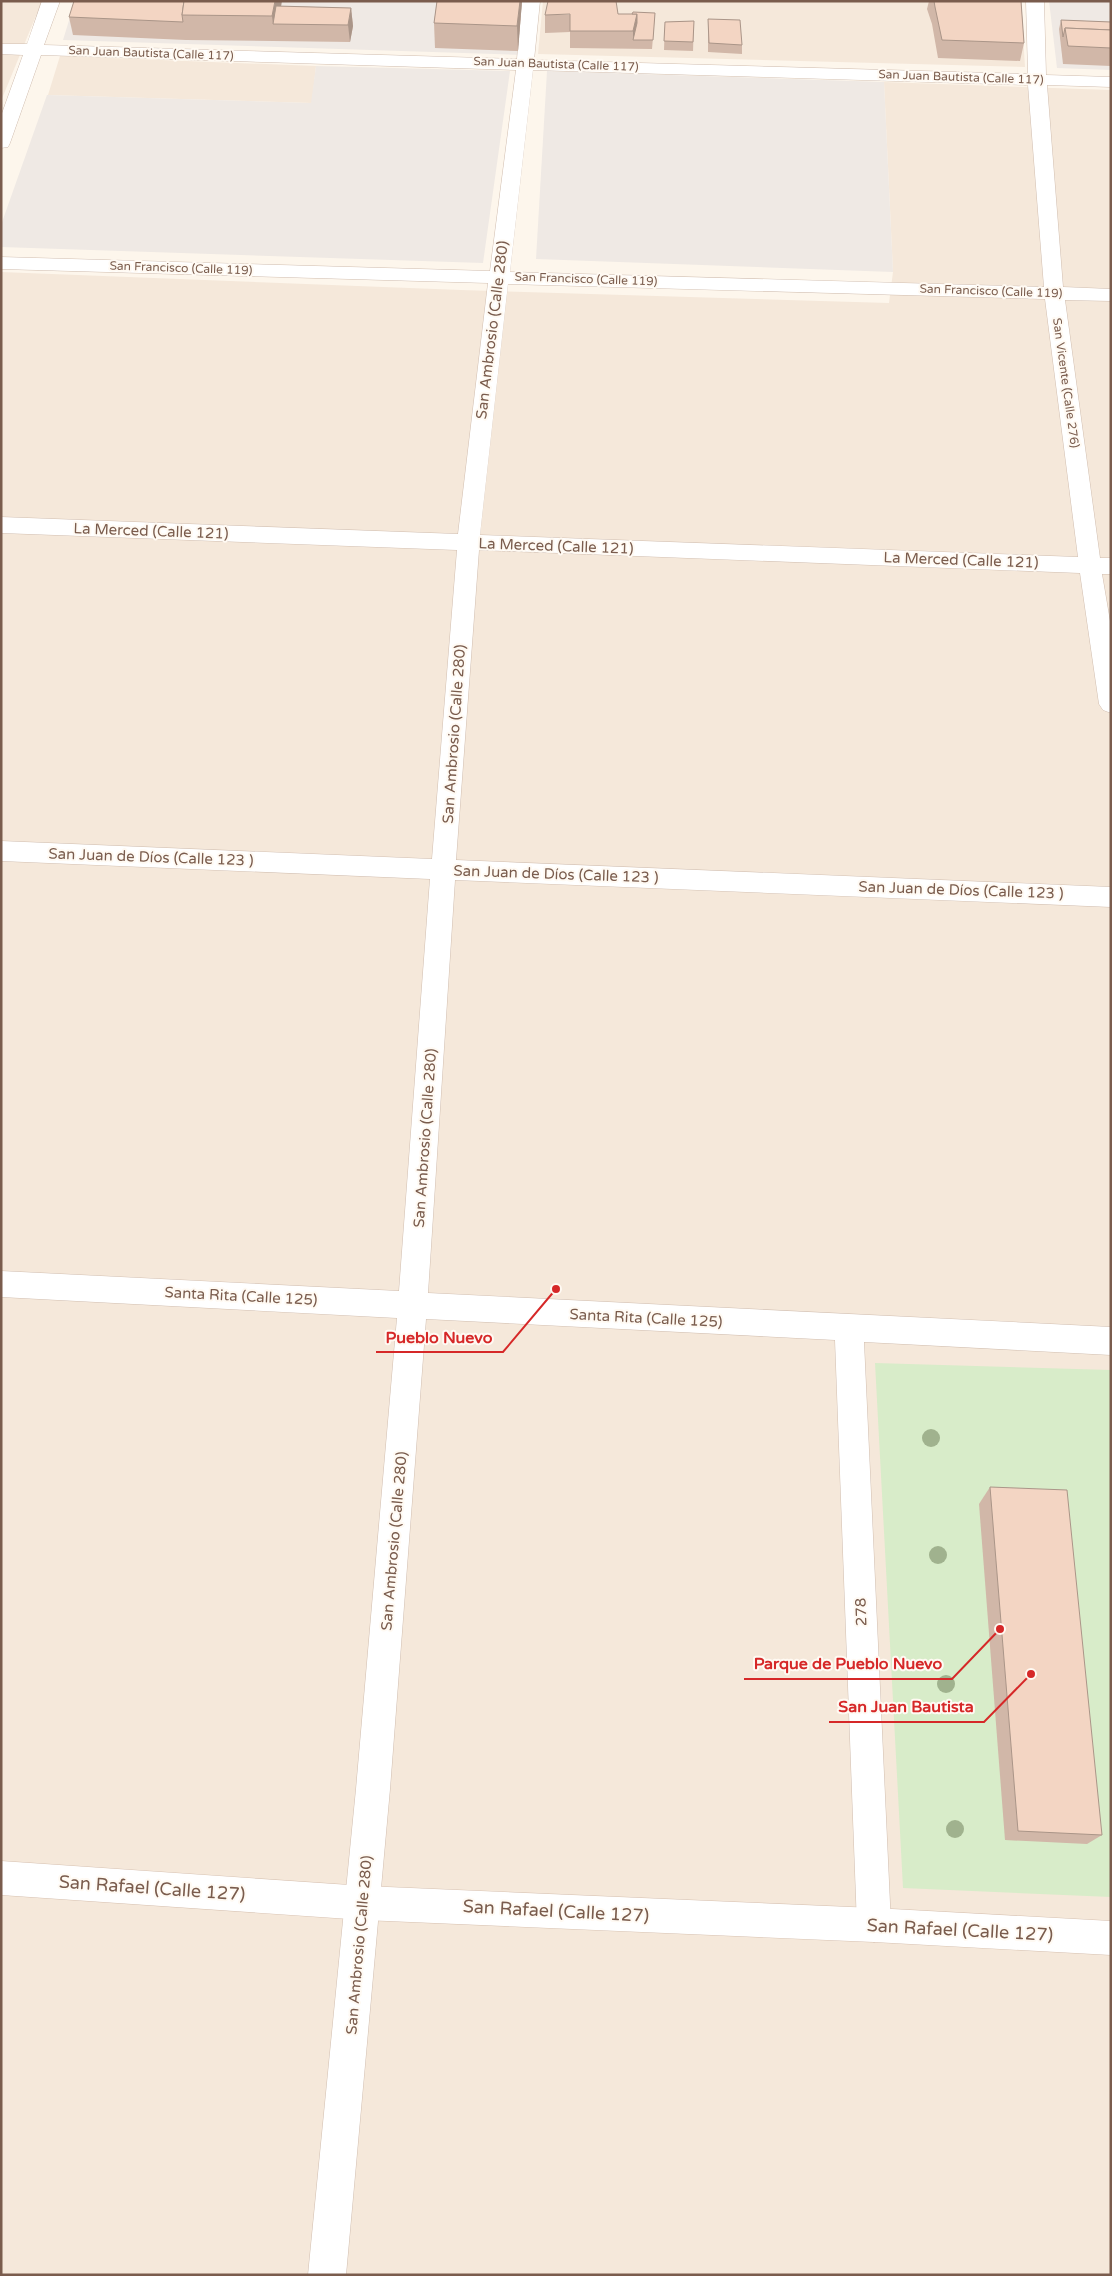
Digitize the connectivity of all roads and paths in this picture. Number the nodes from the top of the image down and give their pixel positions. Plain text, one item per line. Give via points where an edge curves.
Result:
1 (51, 1) edge
2 (531, 1) edge
3 (1035, 1) edge
4 (1, 49) edge
5 (33, 50) junction
6 (526, 63) junction
7 (1036, 79) junction
8 (1111, 82) edge
9 (1, 143) edge
10 (1, 263) edge
11 (498, 276) junction
12 (1054, 293) junction
13 (1111, 295) edge
14 (1, 525) edge
15 (468, 543) junction
16 (1100, 566) edge
17 (1111, 704) edge
18 (1, 850) edge
19 (444, 869) junction
20 (1111, 897) edge
21 (1, 1284) edge
22 (413, 1305) junction
23 (849, 1329) junction
24 (1111, 1341) edge
25 (1, 1878) edge
26 (364, 1903) junction
27 (874, 1926) junction
28 (1111, 1938) edge
29 (327, 2275) edge

1 - 5 street
2 - 6 street, San Ambrosio (Calle 280)
3 - 7 street, San Vicente (Calle 276)
4 - 5 street, San Juan Bautista (Calle 117)
5 - 6 street, San Juan Bautista (Calle 117)
5 - 9 street
6 - 7 street, San Juan Bautista (Calle 117)
6 - 11 street, San Ambrosio (Calle 280)
7 - 8 street, San Juan Bautista (Calle 117)
7 - 12 street, San Vicente (Calle 276)
10 - 11 street, San Francisco (Calle 119)
11 - 12 street, San Francisco (Calle 119)
11 - 15 street, San Ambrosio (Calle 280)
12 - 13 street, San Francisco (Calle 119)
12 - 16 street, San Vicente (Calle 276)
14 - 15 street, La Merced (Calle 121)
15 - 16 street, La Merced (Calle 121)
15 - 19 street, San Ambrosio (Calle 280)
16 - 17 street, San Vicente (Calle 276)
18 - 19 street, San Juan de Díos (Calle 123 )
19 - 20 street, San Juan de Díos (Calle 123 )
19 - 22 street, San Ambrosio (Calle 280)
21 - 22 street, Santa Rita (Calle 125)
22 - 23 street, Santa Rita (Calle 125)
22 - 26 street, San Ambrosio (Calle 280)
23 - 24 street, Santa Rita (Calle 125)
23 - 27 street, 278
25 - 26 street, San Rafael (Calle 127)
26 - 27 street, San Rafael (Calle 127)
26 - 29 street, San Ambrosio (Calle 280)
27 - 28 street, San Rafael (Calle 127)

